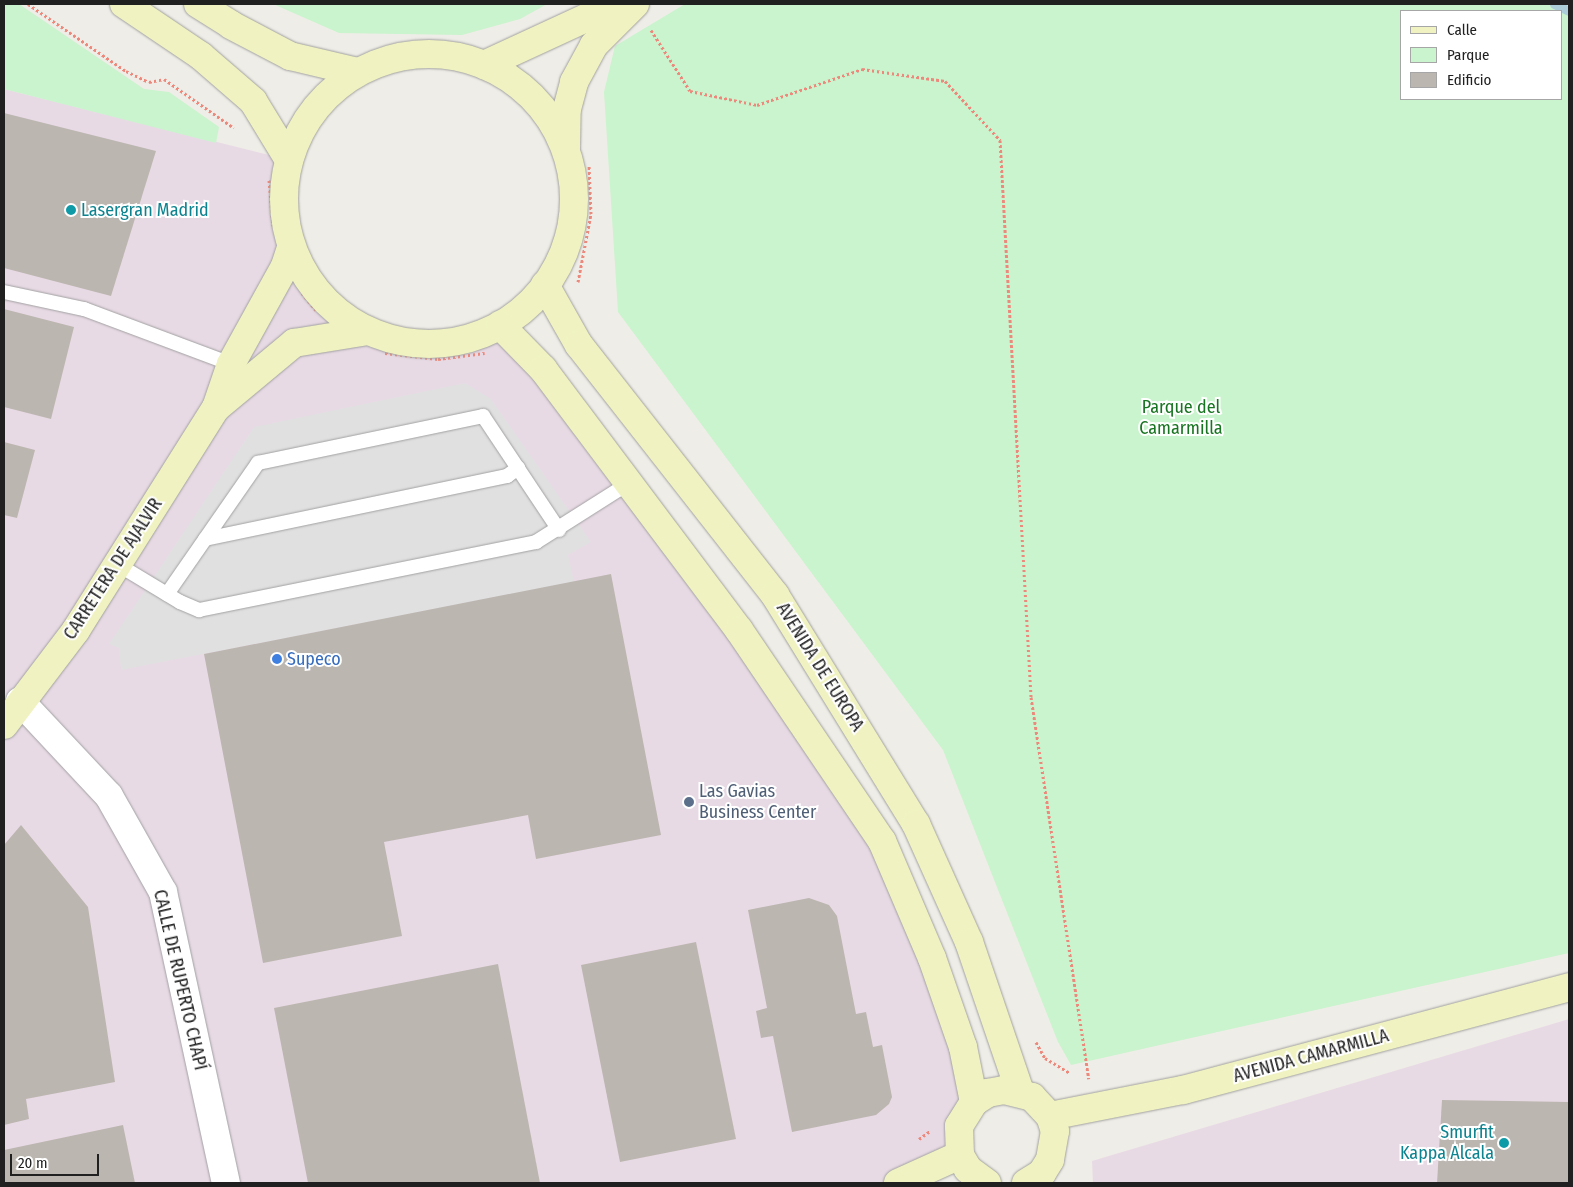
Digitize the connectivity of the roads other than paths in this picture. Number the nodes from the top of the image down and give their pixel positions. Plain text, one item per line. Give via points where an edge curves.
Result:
1 (124, 4) edge
2 (198, 4) edge
3 (616, 4) edge
4 (641, 12) edge
5 (484, 64) junction
6 (357, 72) junction
7 (577, 157) junction
8 (289, 160) junction
9 (292, 247) junction
10 (545, 285) junction
11 (4, 292) edge
12 (500, 325) junction
13 (368, 331) junction
14 (230, 364) junction
15 (216, 408) junction
16 (518, 468) junction
17 (629, 484) junction
18 (559, 530) junction
19 (205, 539) junction
20 (117, 564) junction
21 (167, 594) junction
22 (20, 701) junction
23 (4, 725) edge
24 (1569, 986) edge
25 (1020, 1092) junction
26 (974, 1102) junction
27 (1050, 1116) junction
28 (960, 1155) junction
29 (1037, 1180) edge
30 (226, 1183) edge
31 (898, 1183) edge
32 (987, 1183) edge

1 - 8 street via 201,56 253,101
2 - 6 street via 290,56
3 - 5 street
4 - 7 street via 594,45 574,82 567,109
5 - 6 street via 442,54 398,57
5 - 7 street via 502,73 534,99
6 - 8 street via 327,95 304,125
7 - 10 street via 569,235
8 - 9 street via 284,202
9 - 13 street via 299,265 322,298
9 - 14 street, CARRETERA DE AJALVIR via 285,266
10 - 12 street
10 - 25 street, AVENIDA DE EUROPA via 579,345 775,595 916,824 969,942
11 - 14 lane via 84,309
12 - 13 street via 458,341 419,344
12 - 17 street via 543,368
13 - 15 street, CARRETERA DE AJALVIR via 294,343
14 - 15 street, CARRETERA DE AJALVIR
15 - 20 street, CARRETERA DE AJALVIR
16 - 18 lane
16 - 19 lane via 507,476
16 - 19 lane via 483,416 258,464
17 - 18 lane
17 - 26 street via 739,630 882,841 932,958 963,1047
18 - 21 lane via 536,542 199,610
19 - 21 lane
20 - 21 lane
20 - 22 street, CARRETERA DE AJALVIR via 76,630
22 - 23 street, CARRETERA DE AJALVIR
22 - 30 street, CALLE DE RUPERTO CHAPÍ via 109,796 163,892
24 - 27 street, AVENIDA CAMARMILLA via 1183,1090
25 - 26 street via 996,1092
25 - 27 street via 1042,1105
26 - 28 street via 959,1126
27 - 29 street via 1055,1146
28 - 31 street
28 - 32 street via 968,1169

